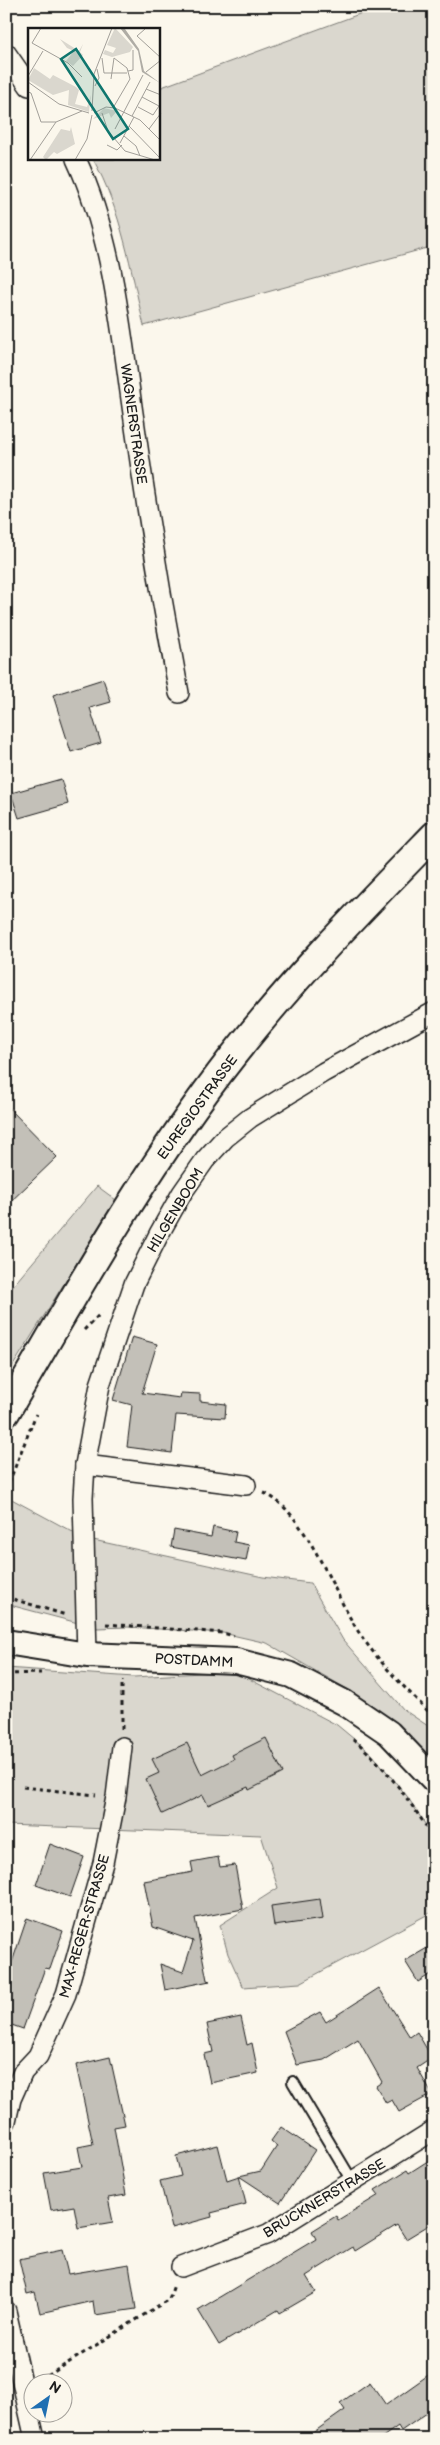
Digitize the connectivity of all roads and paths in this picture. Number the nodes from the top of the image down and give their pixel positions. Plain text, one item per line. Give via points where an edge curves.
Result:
1 (6, 53) edge
2 (28, 85) edge
3 (76, 160) edge
4 (179, 693) dead end
5 (434, 835) edge
6 (434, 1012) edge
7 (108, 1306) dead end
8 (80, 1333) dead end
9 (38, 1408) dead end
10 (6, 1413) edge
11 (85, 1465) junction
12 (246, 1485) joint
13 (6, 1490) edge
14 (6, 1642) edge
15 (87, 1655) junction
16 (122, 1656) junction
17 (45, 1672) dead end
18 (6, 1674) edge
19 (434, 1717) edge
20 (351, 1737) dead end
21 (122, 1747) joint
22 (434, 1780) edge
23 (23, 1787) dead end
24 (116, 1797) junction
25 (434, 1838) edge
26 (15, 2070) edge
27 (293, 2082) dead end
28 (6, 2121) edge
29 (434, 2130) edge
30 (352, 2181) junction
31 (181, 2267) joint
32 (6, 2311) edge
33 (52, 2372) edge
34 (35, 2439) edge

1 - 2 street
3 - 4 street, WAGNERSTRASSE via 87,182 102,232 117,305 154,561
5 - 10 main road, EUREGIOSTRASSE via 318,953 220,1072 174,1136 67,1306
6 - 11 street, HILGENBOOM via 324,1072 250,1118 205,1160 182,1193 134,1284 100,1385
7 - 8 path
9 - 13 path
11 - 12 street
11 - 15 street, HILGENBOOM
12 - 19 path via 270,1496 291,1515 359,1632 389,1672
14 - 15 street, POSTDAMM
15 - 16 street, POSTDAMM
16 - 21 path
16 - 22 street, POSTDAMM via 236,1661 291,1675 345,1703 389,1733
17 - 18 path
20 - 25 path via 372,1754 407,1796
21 - 24 street, MAX-REGER-STRASSE
23 - 24 path
24 - 26 street, MAX-REGER-STRASSE via 103,1863 66,1994 38,2056
26 - 28 street, MAX-REGER-STRASSE
27 - 30 lane
29 - 30 street, BRUCKNERSTRASSE
30 - 31 street, BRUCKNERSTRASSE via 268,2234
31 - 33 path via 169,2299
32 - 34 street

